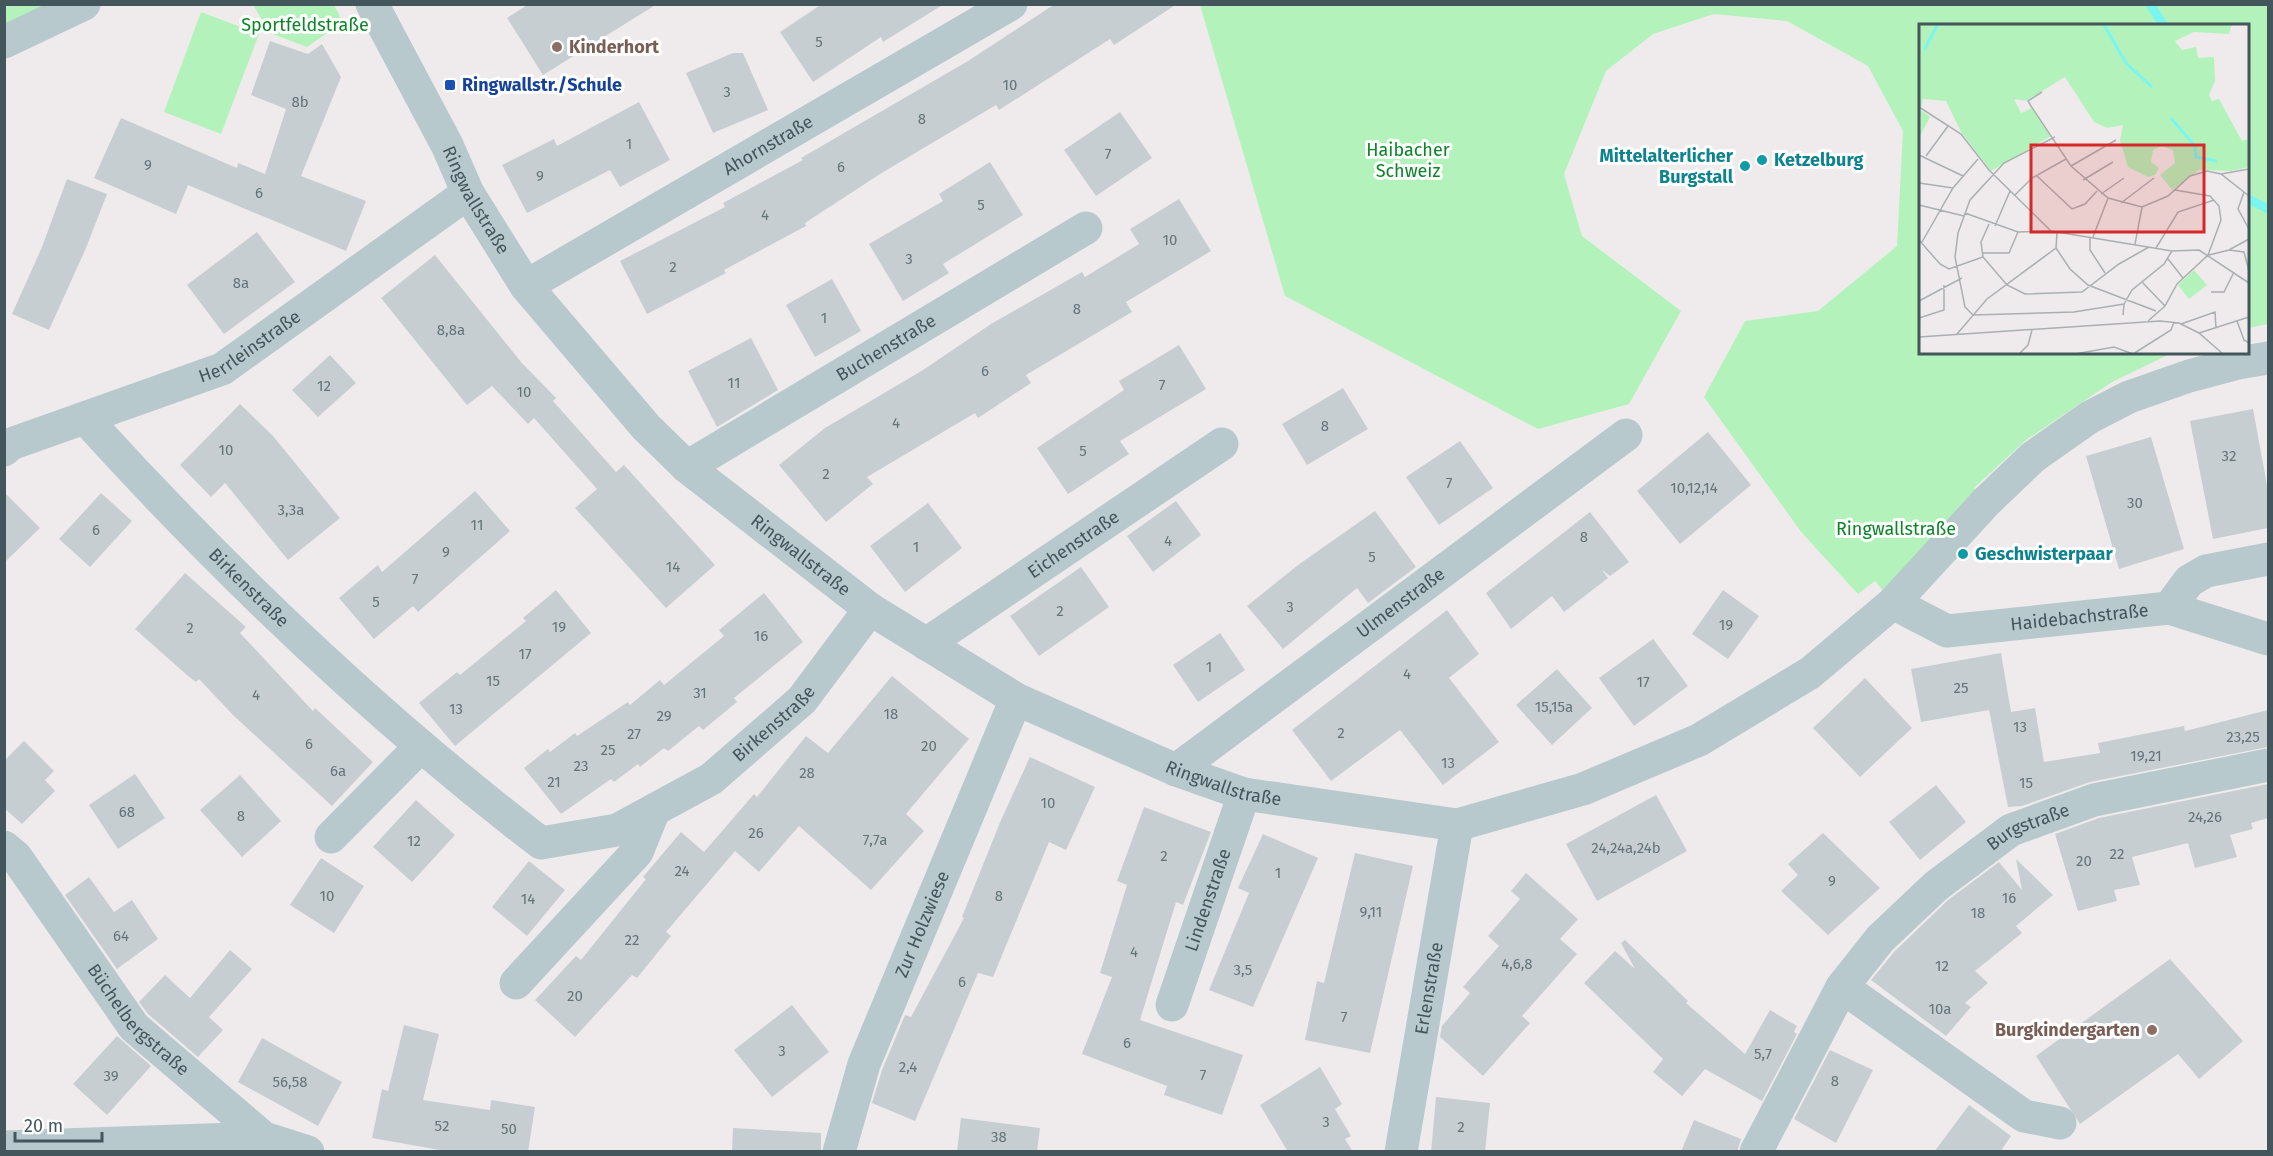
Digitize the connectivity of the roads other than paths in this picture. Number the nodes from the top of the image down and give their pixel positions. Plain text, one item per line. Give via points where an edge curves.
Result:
1 (84, 4) edge
2 (372, 4) edge
3 (1011, 4) edge
4 (4, 42) edge
5 (468, 193) junction
6 (1086, 228) dead end
7 (526, 286) junction
8 (2268, 358) edge
9 (85, 418) junction
10 (1626, 435) dead end
11 (1222, 444) dead end
12 (4, 450) edge
13 (687, 467) junction
14 (2268, 559) edge
15 (1893, 603) junction
16 (2169, 608) junction
17 (870, 609) junction
18 (2268, 639) edge
19 (926, 644) junction
20 (1016, 699) junction
21 (421, 746) junction
22 (2268, 765) edge
23 (1176, 770) junction
24 (1244, 794) junction
25 (654, 810) junction
26 (1457, 825) junction
27 (331, 837) dead end
28 (4, 847) edge
29 (516, 983) dead end
30 (1842, 987) junction
31 (1172, 1005) dead end
32 (2060, 1123) dead end
33 (264, 1138) junction
34 (4, 1147) edge
35 (49, 1148) edge
36 (308, 1152) edge
37 (839, 1152) edge
38 (1401, 1152) edge
39 (1756, 1152) edge

1 - 4 street
2 - 5 street, Ringwallstraße via 447,145
3 - 7 street, Ahornstraße
5 - 7 street, Ringwallstraße
5 - 9 street, Herrleinstraße via 222,369
6 - 13 street, Buchenstraße
7 - 13 street, Ringwallstraße via 646,427
8 - 15 street, Ringwallstraße via 2189,376 2129,397 2090,417 2033,457
9 - 12 street, Herrleinstraße via 11,444
9 - 21 street, Birkenstraße via 163,503
10 - 23 street, Ulmenstraße
11 - 19 street, Eichenstraße
13 - 17 street, Ringwallstraße
14 - 16 street via 2206,571 2189,581
15 - 16 street, Haidebachstraße via 1947,631
15 - 26 street, Ringwallstraße via 1810,673 1699,740 1583,789
16 - 18 street, Haidebachstraße
17 - 19 street, Ringwallstraße
17 - 25 street, Birkenstraße via 802,700 711,779
19 - 20 street, Ringwallstraße
20 - 23 street, Ringwallstraße
20 - 37 street, Zur Holzwiese via 864,1065
21 - 25 street, Birkenstraße via 541,843 617,830
21 - 27 street
22 - 30 street, Burgstraße via 2094,800 2011,830 1936,886 1880,939
23 - 24 street, Ringwallstraße
24 - 26 street, Ringwallstraße
24 - 31 street, Lindenstraße
25 - 29 street via 637,852
26 - 38 street, Erlenstraße
28 - 33 street, Büchelbergstraße via 16,857 134,1027
30 - 32 street via 2024,1116
30 - 39 street, Burgstraße
33 - 35 street
33 - 36 street, Büchelbergstraße
34 - 35 street

